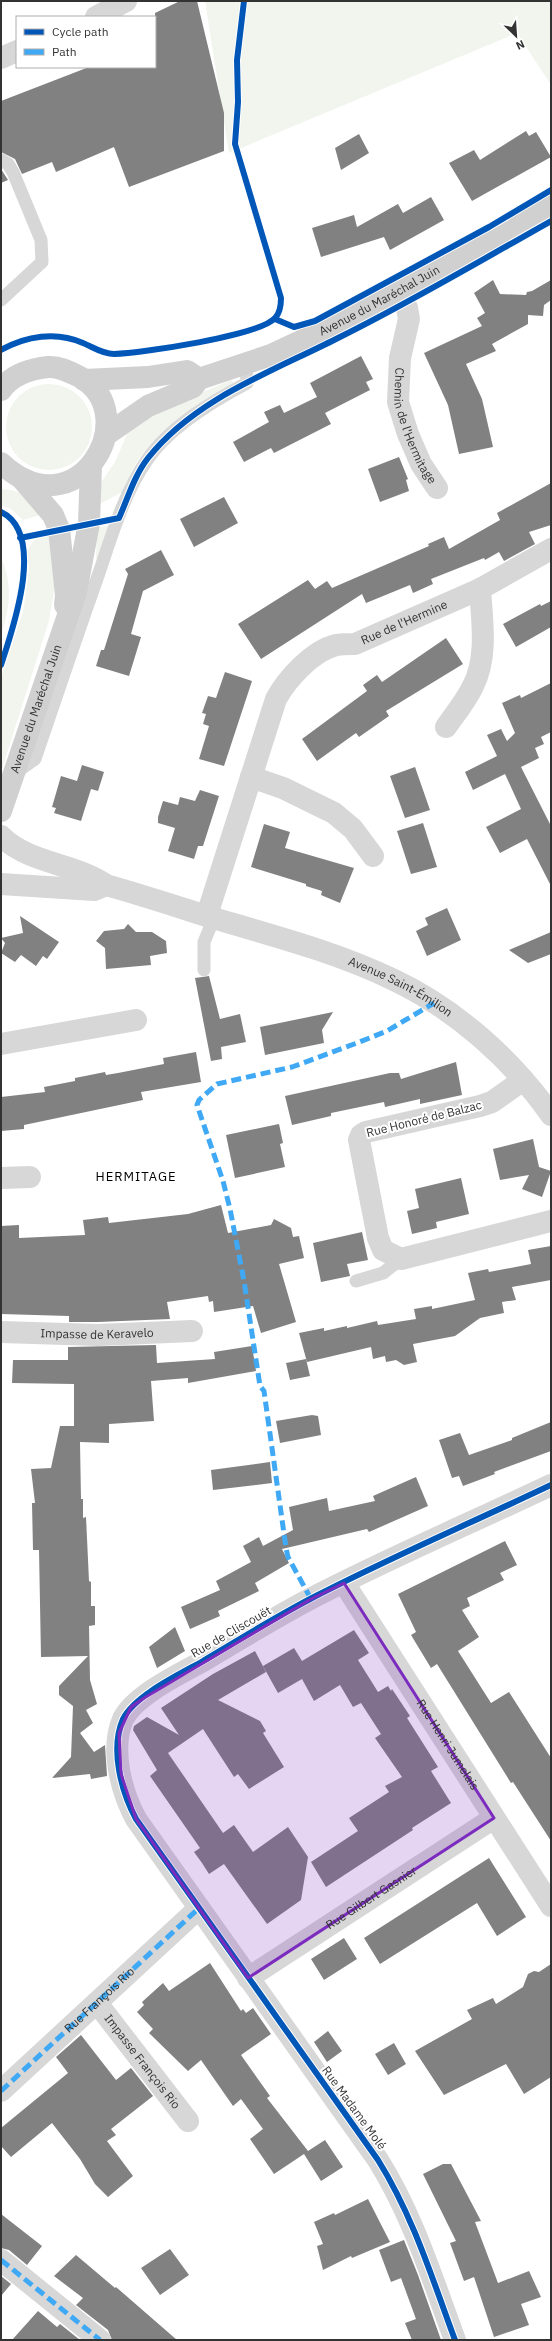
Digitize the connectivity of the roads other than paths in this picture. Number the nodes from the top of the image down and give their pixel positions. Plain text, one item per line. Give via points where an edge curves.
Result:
1 (126, 1) edge
2 (98, 16) edge
3 (16, 51) edge
4 (1, 58) edge
5 (1, 160) edge
6 (551, 205) edge
7 (399, 291) junction
8 (1, 300) edge
9 (246, 363) junction
10 (199, 379) junction
11 (84, 380) junction
12 (1, 390) edge
13 (106, 435) junction
14 (91, 466) junction
15 (10, 474) edge
16 (437, 488) dead end
17 (551, 549) edge
18 (480, 589) junction
19 (62, 629) junction
20 (446, 727) dead end
21 (12, 775) junction
22 (251, 777) junction
23 (1, 811) edge
24 (1, 836) edge
25 (373, 856) dead end
26 (1, 884) edge
27 (106, 885) junction
28 (210, 916) junction
29 (204, 970) dead end
30 (136, 1020) dead end
31 (1, 1044) edge
32 (523, 1080) junction
33 (551, 1115) edge
34 (30, 1177) dead end
35 (1, 1178) edge
36 (551, 1221) edge
37 (401, 1259) junction
38 (356, 1281) dead end
39 (192, 1331) dead end
40 (1, 1332) edge
41 (551, 1485) edge
42 (344, 1583) junction
43 (494, 1818) junction
44 (551, 1906) edge
45 (198, 1909) junction
46 (248, 1978) junction
47 (97, 2003) junction
48 (1, 2091) edge
49 (188, 2120) dead end
50 (1, 2260) edge
51 (100, 2340) edge
52 (454, 2340) edge

1 - 2 street
3 - 4 street
5 - 8 lane via 8,164 13,172 41,240 42,262
6 - 7 main road, Avenue du Maréchal Juin
7 - 9 main road, Avenue du Maréchal Juin via 313,336
7 - 16 street, Chemin de l'Hermitage via 409,319 400,358 398,402 421,464
9 - 10 main road, Avenue du Maréchal Juin
9 - 21 lane via 247,383 198,412 168,437 148,459 132,484 96,580 35,759
10 - 11 main road via 187,372
10 - 13 main road, Avenue du Maréchal Juin via 194,387 148,406
11 - 12 main road via 69,371 52,367 35,368 18,374
11 - 13 main road via 95,391 102,404 106,419
13 - 14 main road
14 - 15 main road via 80,476 52,485 37,484
14 - 19 main road, Avenue du Maréchal Juin via 89,523 76,592
15 - 19 main road, Avenue du Maréchal Juin via 52,515 59,529 66,595
17 - 18 street, Rue de l'Hermine
18 - 20 street via 483,636 481,664 474,686
18 - 22 street, Rue de l'Hermine via 355,644 335,645 292,674 276,699
19 - 21 main road, Avenue du Maréchal Juin
21 - 23 main road, Avenue du Maréchal Juin
22 - 25 street via 283,788 334,813 353,829
22 - 28 street, Rue de l'Hermine
24 - 27 street, Avenue Saint-Émilion via 42,860 93,876
26 - 27 street via 94,890
27 - 28 street, Avenue Saint-Émilion
28 - 29 lane via 204,942
28 - 32 street, Avenue Saint-Émilion via 351,961 394,980 441,1007 494,1049
30 - 31 street
32 - 33 street, Avenue Saint-Émilion
32 - 37 street, Rue Honoré de Balzac via 492,1102 366,1132 361,1136 359,1140 378,1238 382,1250
34 - 35 street
36 - 37 street
37 - 38 lane via 383,1273
39 - 40 street, Impasse de Keravelo via 98,1335
41 - 42 street, Rue de Cliscouët
42 - 43 street, Rue Henri Jumelais
42 - 45 street, Rue de Cliscouët via 311,1599 166,1683 131,1707 124,1719 118,1733 118,1755 131,1809
43 - 44 street, Rue Henri Jumelais
43 - 46 street, Rue Gilbert Gasnier
45 - 46 street, Rue Madame Molé
45 - 47 street, Rue François Rio
46 - 52 street, Rue Madame Molé via 378,2160 395,2188 421,2245
47 - 48 street, Rue François Rio
47 - 49 street, Impasse François Rio
50 - 51 street

